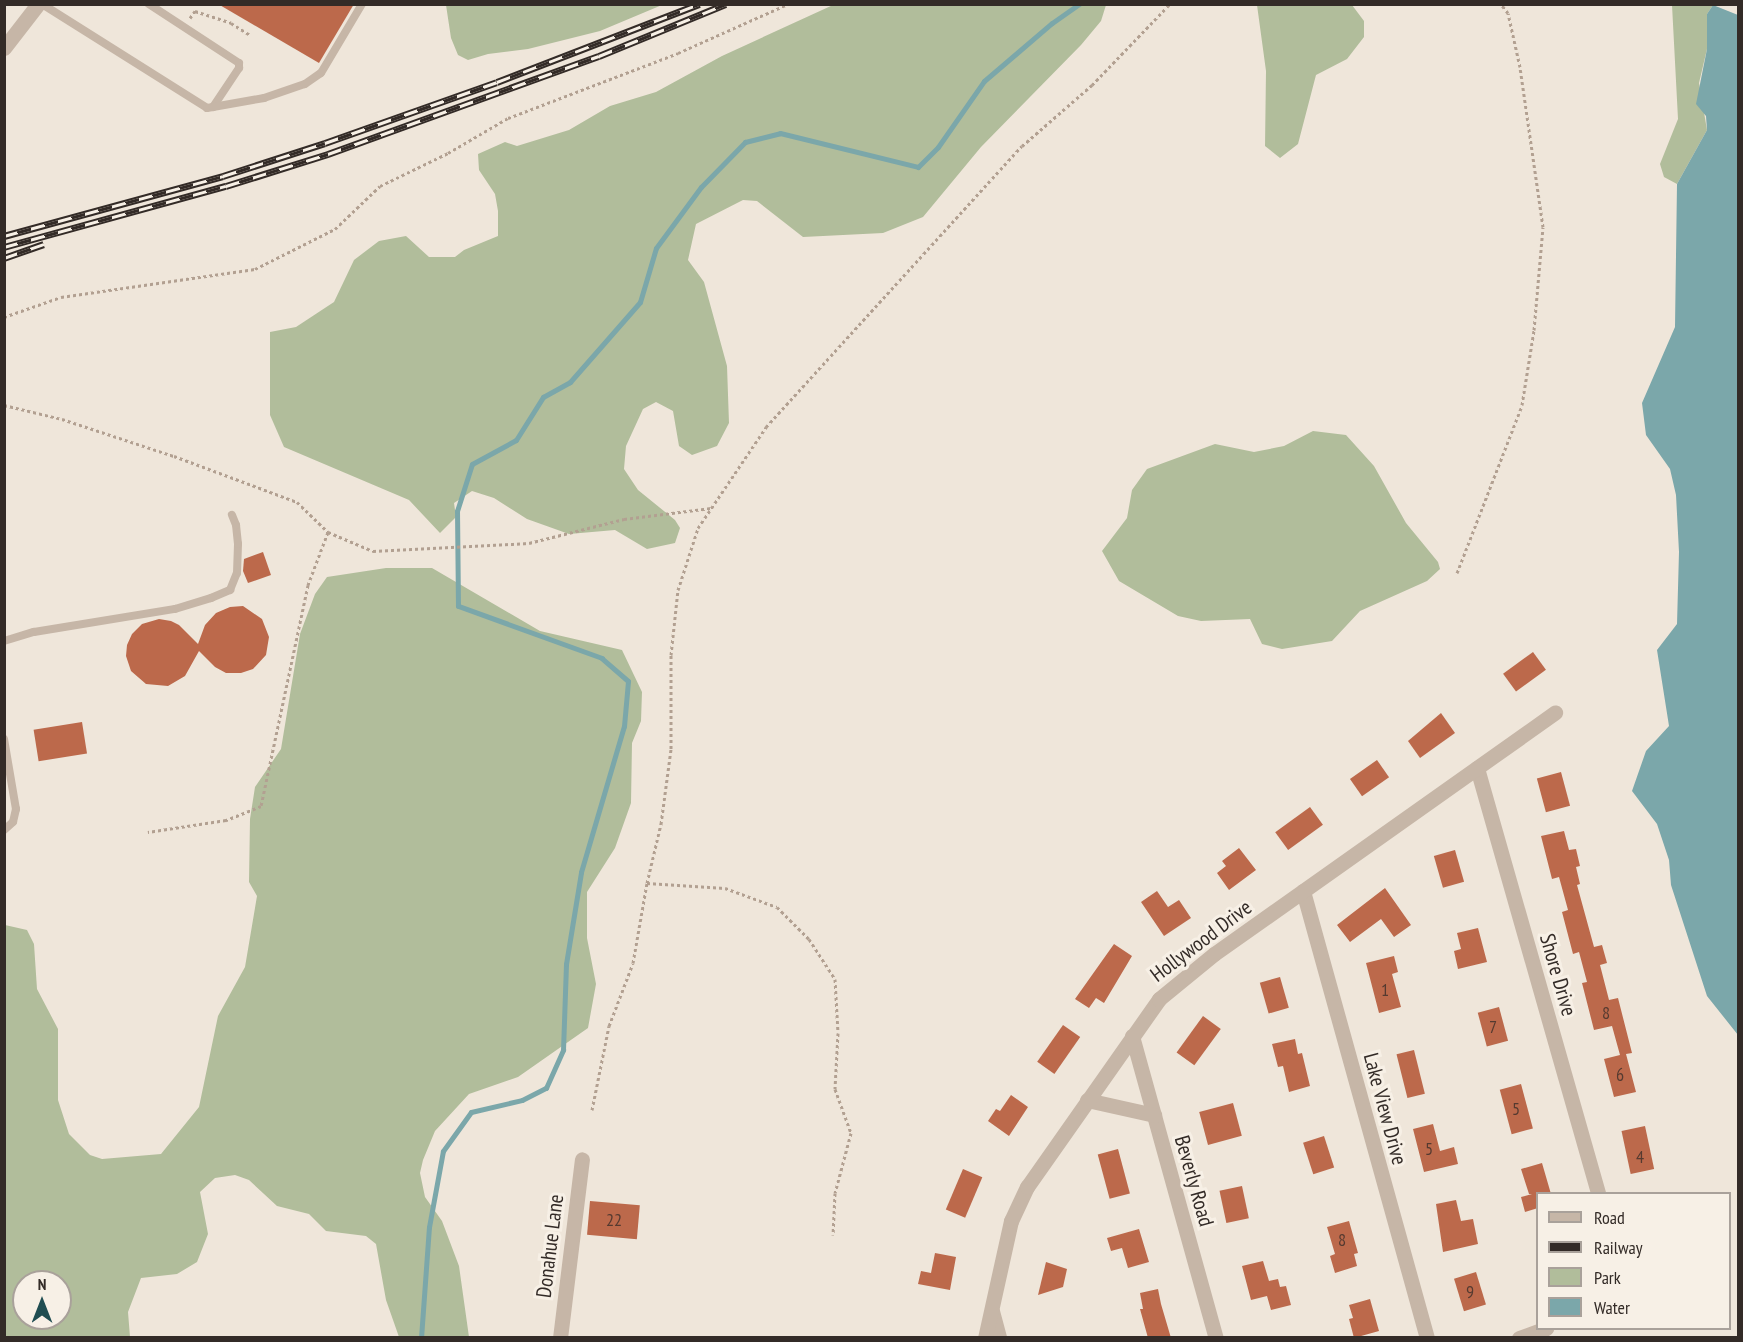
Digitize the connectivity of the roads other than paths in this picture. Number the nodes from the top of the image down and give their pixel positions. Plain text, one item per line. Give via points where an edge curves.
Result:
1 (40, 4) edge
2 (149, 4) edge
3 (362, 4) edge
4 (4, 48) edge
5 (213, 107) junction
6 (232, 515) dead end
7 (4, 641) edge
8 (1555, 713) dead end
9 (4, 739) edge
10 (1477, 768) junction
11 (4, 830) edge
12 (1303, 891) junction
13 (1132, 1036) junction
14 (1087, 1100) junction
15 (1154, 1115) junction
16 (582, 1160) dead end
17 (1597, 1192) edge
18 (992, 1310) junction
19 (1543, 1330) edge
20 (560, 1338) edge
21 (985, 1338) edge
22 (999, 1338) edge
23 (1216, 1338) edge
24 (1426, 1338) edge
25 (1519, 1338) edge

1 - 4 street
1 - 5 lane via 207,108
2 - 5 lane via 239,63
3 - 5 lane via 321,73 305,84 264,98
6 - 7 lane via 238,544 237,573 230,590 175,609 34,632
8 - 10 street, Hollywood Drive
9 - 11 lane via 16,809 13,822
10 - 12 street, Hollywood Drive
10 - 17 street, Shore Drive
12 - 13 street, Hollywood Drive via 1179,980 1159,999
12 - 24 street, Lake View Drive
13 - 14 street, Hollywood Drive
13 - 15 street, Beverly Road
14 - 15 street
14 - 18 street, Hollywood Drive via 1018,1203
15 - 23 street, Beverly Road
16 - 20 street, Donahue Lane
18 - 21 street, Hollywood Drive
18 - 22 street
19 - 25 street

